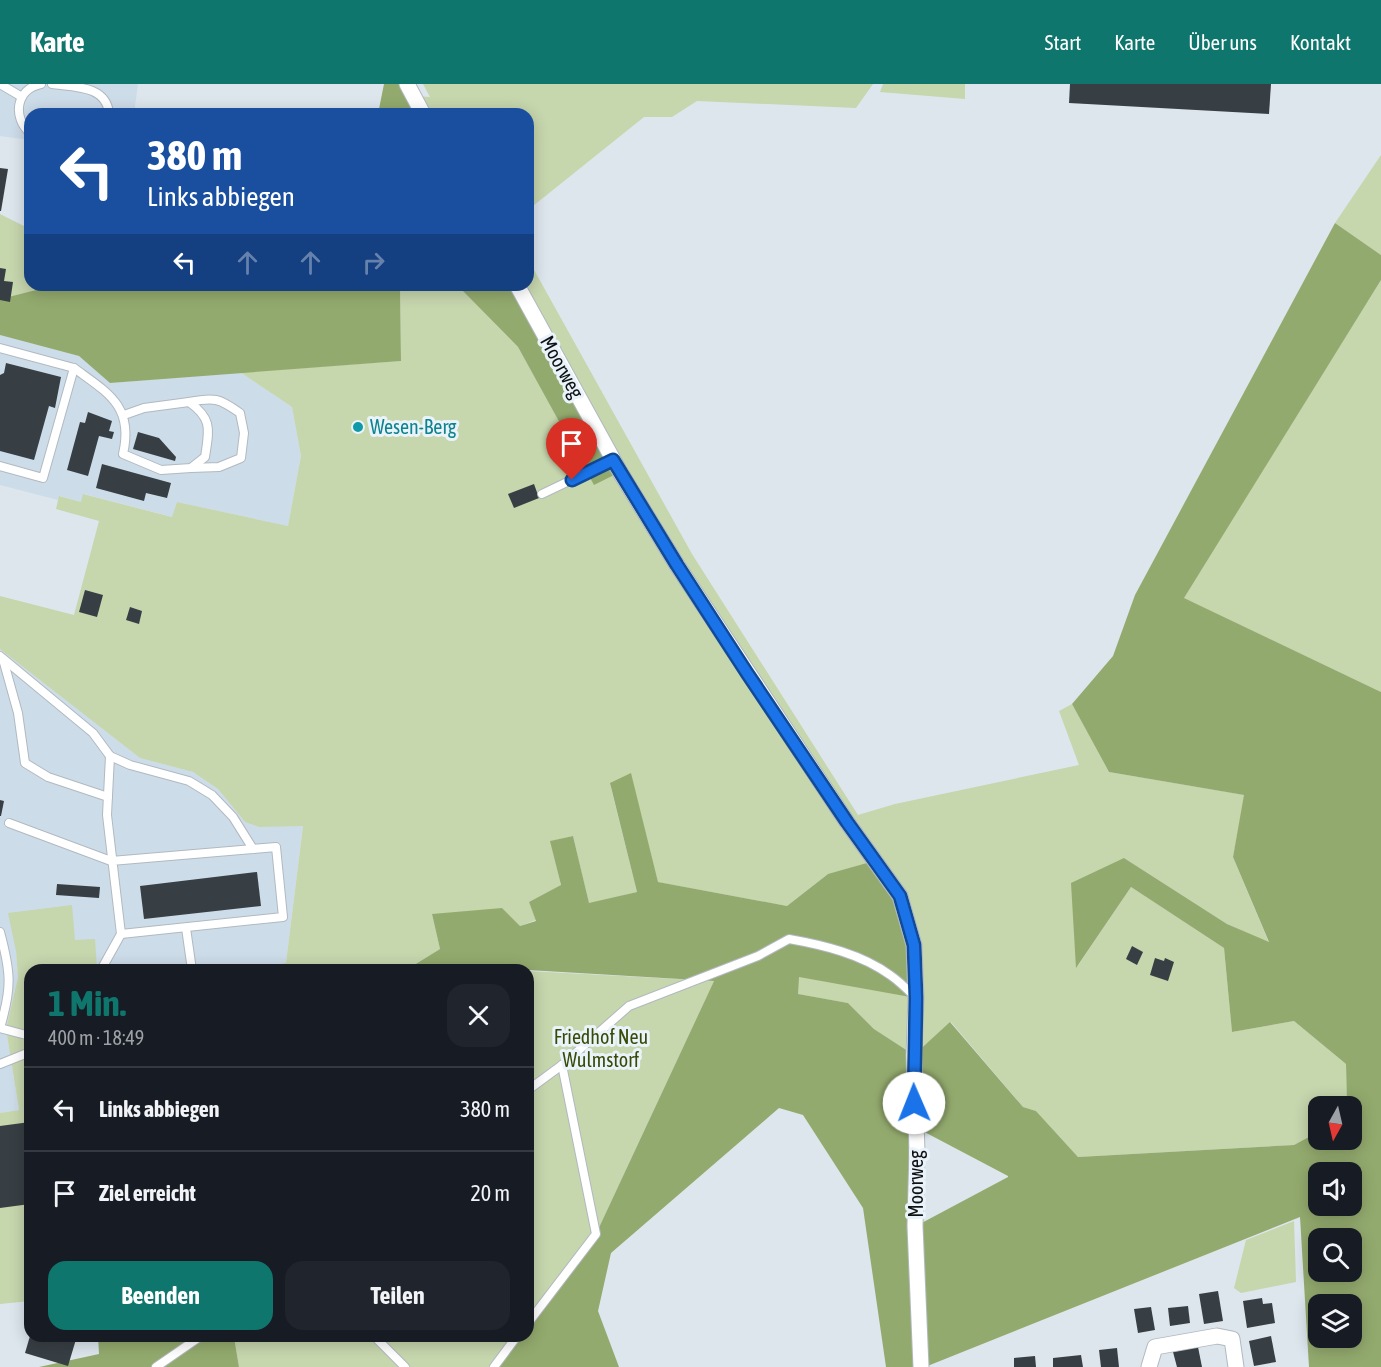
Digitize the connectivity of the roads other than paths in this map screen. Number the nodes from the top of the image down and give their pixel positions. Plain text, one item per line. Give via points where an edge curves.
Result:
1 (0, 84) edge
2 (41, 84) edge
3 (52, 84) edge
4 (408, 84) edge
5 (22, 97) junction
6 (107, 108) edge
7 (420, 108) edge
8 (24, 128) edge
9 (520, 291) edge
10 (0, 348) edge
11 (74, 369) junction
12 (189, 402) junction
13 (124, 415) junction
14 (613, 460) junction
15 (0, 466) edge
16 (191, 468) junction
17 (542, 494) dead end
18 (1, 657) edge
19 (110, 756) junction
20 (108, 797) junction
21 (9, 824) dead end
22 (253, 849) junction
23 (111, 861) junction
24 (186, 928) junction
25 (0, 932) edge
26 (121, 934) junction
27 (104, 964) edge
28 (191, 964) edge
29 (916, 998) junction
30 (0, 1028) edge
31 (24, 1034) edge
32 (24, 1054) edge
33 (0, 1064) edge
34 (562, 1065) junction
35 (534, 1086) edge
36 (534, 1315) edge
37 (192, 1342) edge
38 (380, 1342) edge
39 (513, 1342) edge
40 (156, 1367) edge
41 (405, 1367) edge
42 (494, 1367) edge
43 (921, 1367) edge
44 (1149, 1367) edge
45 (1236, 1367) edge

1 - 5 lane
2 - 5 lane
3 - 6 lane via 96,92
4 - 7 street
5 - 8 lane via 18,107
9 - 14 street, Moorweg
10 - 11 lane
11 - 13 lane via 106,392
11 - 15 lane via 43,478
12 - 13 lane
12 - 16 lane via 201,411 209,426 206,457
12 - 16 lane via 210,398 223,402 240,413 244,433 241,459 219,467
13 - 16 lane via 127,437 123,454 161,470
14 - 17 lane
14 - 29 street, Moorweg via 747,673 900,896 914,945
18 - 19 lane via 93,733
18 - 20 lane via 18,713 26,763 48,777
19 - 20 lane
19 - 22 lane via 189,781 212,795
20 - 23 lane
21 - 23 lane
22 - 23 lane
22 - 24 lane via 276,848 284,917
23 - 26 lane
24 - 26 lane
24 - 28 lane
25 - 30 lane via 10,975
26 - 27 lane
29 - 34 lane via 891,975 864,960 789,939 758,956 629,1006
29 - 43 street, Moorweg via 915,1226
30 - 31 lane
32 - 33 lane
34 - 35 lane
34 - 36 lane via 596,1234
37 - 40 lane
38 - 41 lane
39 - 42 lane
44 - 45 street via 1155,1347 1217,1336 1232,1339

